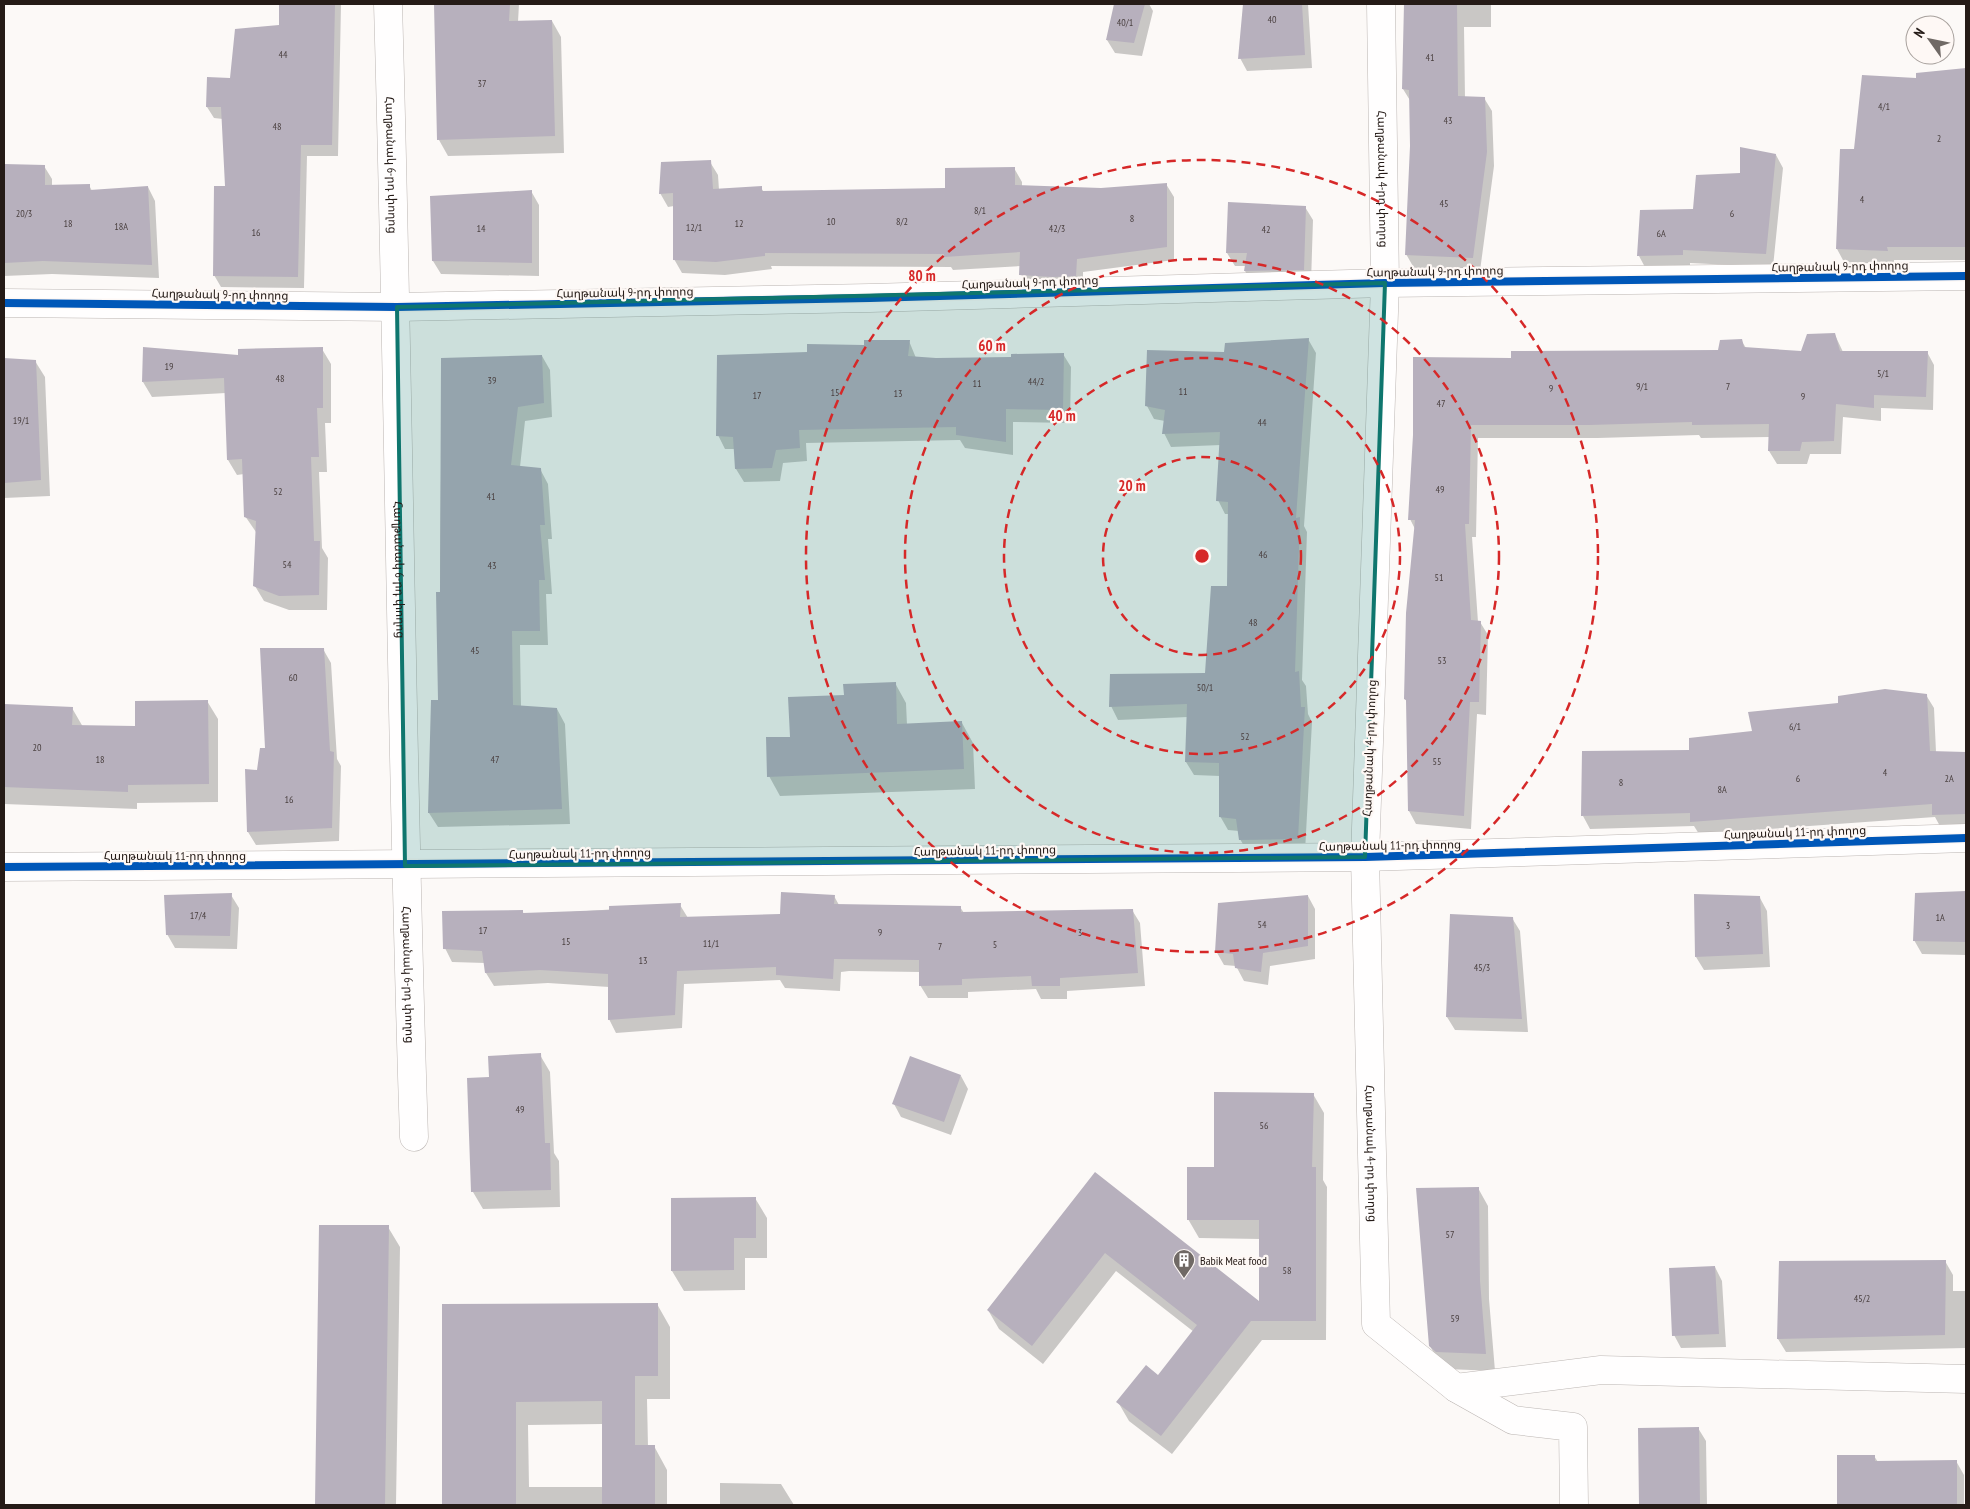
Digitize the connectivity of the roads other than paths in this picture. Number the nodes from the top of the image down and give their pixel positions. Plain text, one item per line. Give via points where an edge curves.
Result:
1 (388, 4) edge
2 (1380, 4) edge
3 (1966, 276) edge
4 (1385, 283) junction
5 (4, 302) edge
6 (397, 307) junction
7 (1966, 838) edge
8 (1365, 857) junction
9 (405, 866) junction
10 (4, 867) edge
11 (414, 1137) dead end
12 (1966, 1378) edge
13 (1456, 1388) junction
14 (1574, 1505) edge

1 - 6 street, Հաղթանակ 6-րդ փողոց
2 - 4 street, Հաղթանակ 4-րդ փողոց
3 - 4 street, Հաղթանակ 9-րդ փողոց
4 - 6 street, Հաղթանակ 9-րդ փողոց
4 - 8 street, Հաղթանակ 4-րդ փողոց
5 - 6 street, Հաղթանակ 9-րդ փողոց
6 - 9 street, Հաղթանակ 6-րդ փողոց
7 - 8 street, Հաղթանակ 11-րդ փողոց
8 - 9 street, Հաղթանակ 11-րդ փողոց
8 - 13 street, Հաղթանակ 4-րդ փողոց via 1376,1324
9 - 10 street, Հաղթանակ 11-րդ փողոց
9 - 11 street, Հաղթանակ 6-րդ փողոց
12 - 13 street via 1601,1370
13 - 14 street, Հաղթանակ 4-րդ փողոց via 1513,1420 1573,1427

